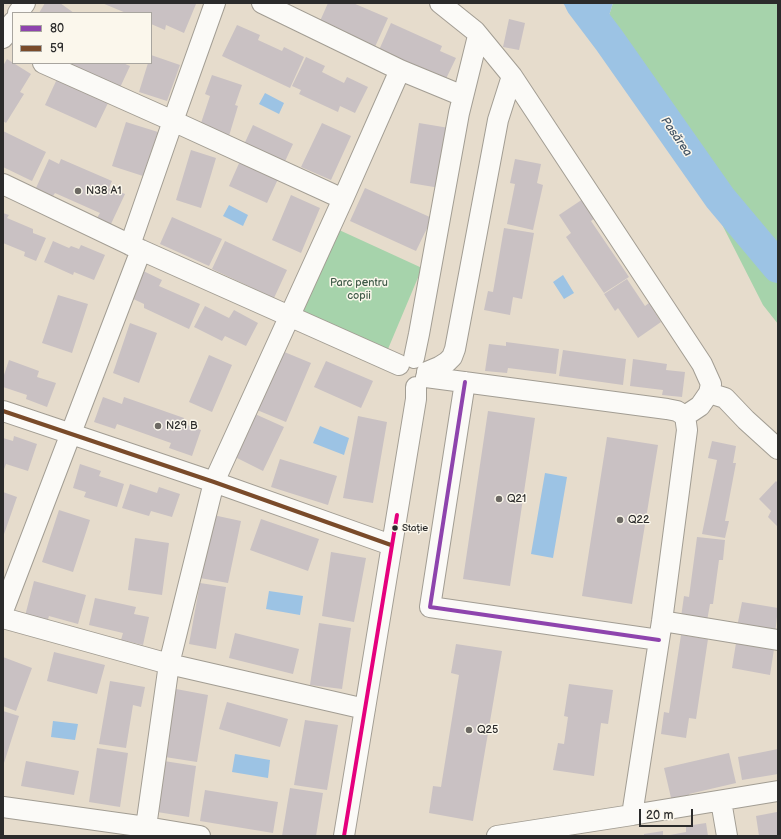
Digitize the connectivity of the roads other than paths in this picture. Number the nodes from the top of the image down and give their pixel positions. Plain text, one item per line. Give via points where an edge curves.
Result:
1 (25, 3) edge
2 (215, 3) edge
3 (262, 3) edge
4 (440, 3) edge
5 (19, 12) edge
6 (12, 24) edge
7 (478, 36) junction
8 (3, 38) edge
9 (3, 45) edge
10 (12, 50) edge
11 (45, 64) edge
12 (400, 70) junction
13 (512, 76) junction
14 (463, 96) junction
15 (172, 121) junction
16 (3, 184) edge
17 (343, 199) junction
18 (136, 247) junction
19 (290, 316) junction
20 (416, 372) junction
21 (465, 382) junction
22 (709, 393) junction
23 (3, 411) edge
24 (685, 416) junction
25 (70, 434) junction
26 (778, 449) edge
27 (214, 482) junction
28 (391, 545) junction
29 (3, 611) edge
30 (3, 618) edge
31 (660, 631) junction
32 (778, 640) edge
33 (169, 664) junction
34 (365, 709) junction
35 (778, 791) edge
36 (721, 801) junction
37 (3, 807) edge
38 (632, 815) junction
39 (145, 831) edge
40 (558, 831) edge
41 (200, 836) edge
42 (344, 836) edge
43 (497, 836) edge
44 (727, 836) edge

1 - 5 street
2 - 15 street
3 - 12 street
4 - 7 street
6 - 8 street
7 - 13 street
7 - 14 street
9 - 10 street
11 - 15 street
12 - 14 street
12 - 17 street
13 - 20 street via 498,120 455,348 452,357 439,367
13 - 22 street via 702,364 711,384
14 - 20 street via 419,334
15 - 17 street
15 - 18 street
16 - 18 street
17 - 19 street
18 - 19 street
18 - 25 street
19 - 20 street
19 - 27 street
20 - 21 street
20 - 28 street via 415,406
21 - 24 street via 667,409
21 - 31 street via 430,607
22 - 24 street via 700,406
22 - 26 street via 725,398
23 - 25 street
24 - 31 street via 687,430
25 - 27 street
25 - 29 street
27 - 28 street
27 - 33 street
28 - 34 street
30 - 33 street
31 - 32 street
31 - 38 street
33 - 34 street
33 - 39 street
34 - 42 street
35 - 36 street
36 - 38 street
36 - 44 street
37 - 39 street
38 - 40 street
39 - 41 street
40 - 43 street

